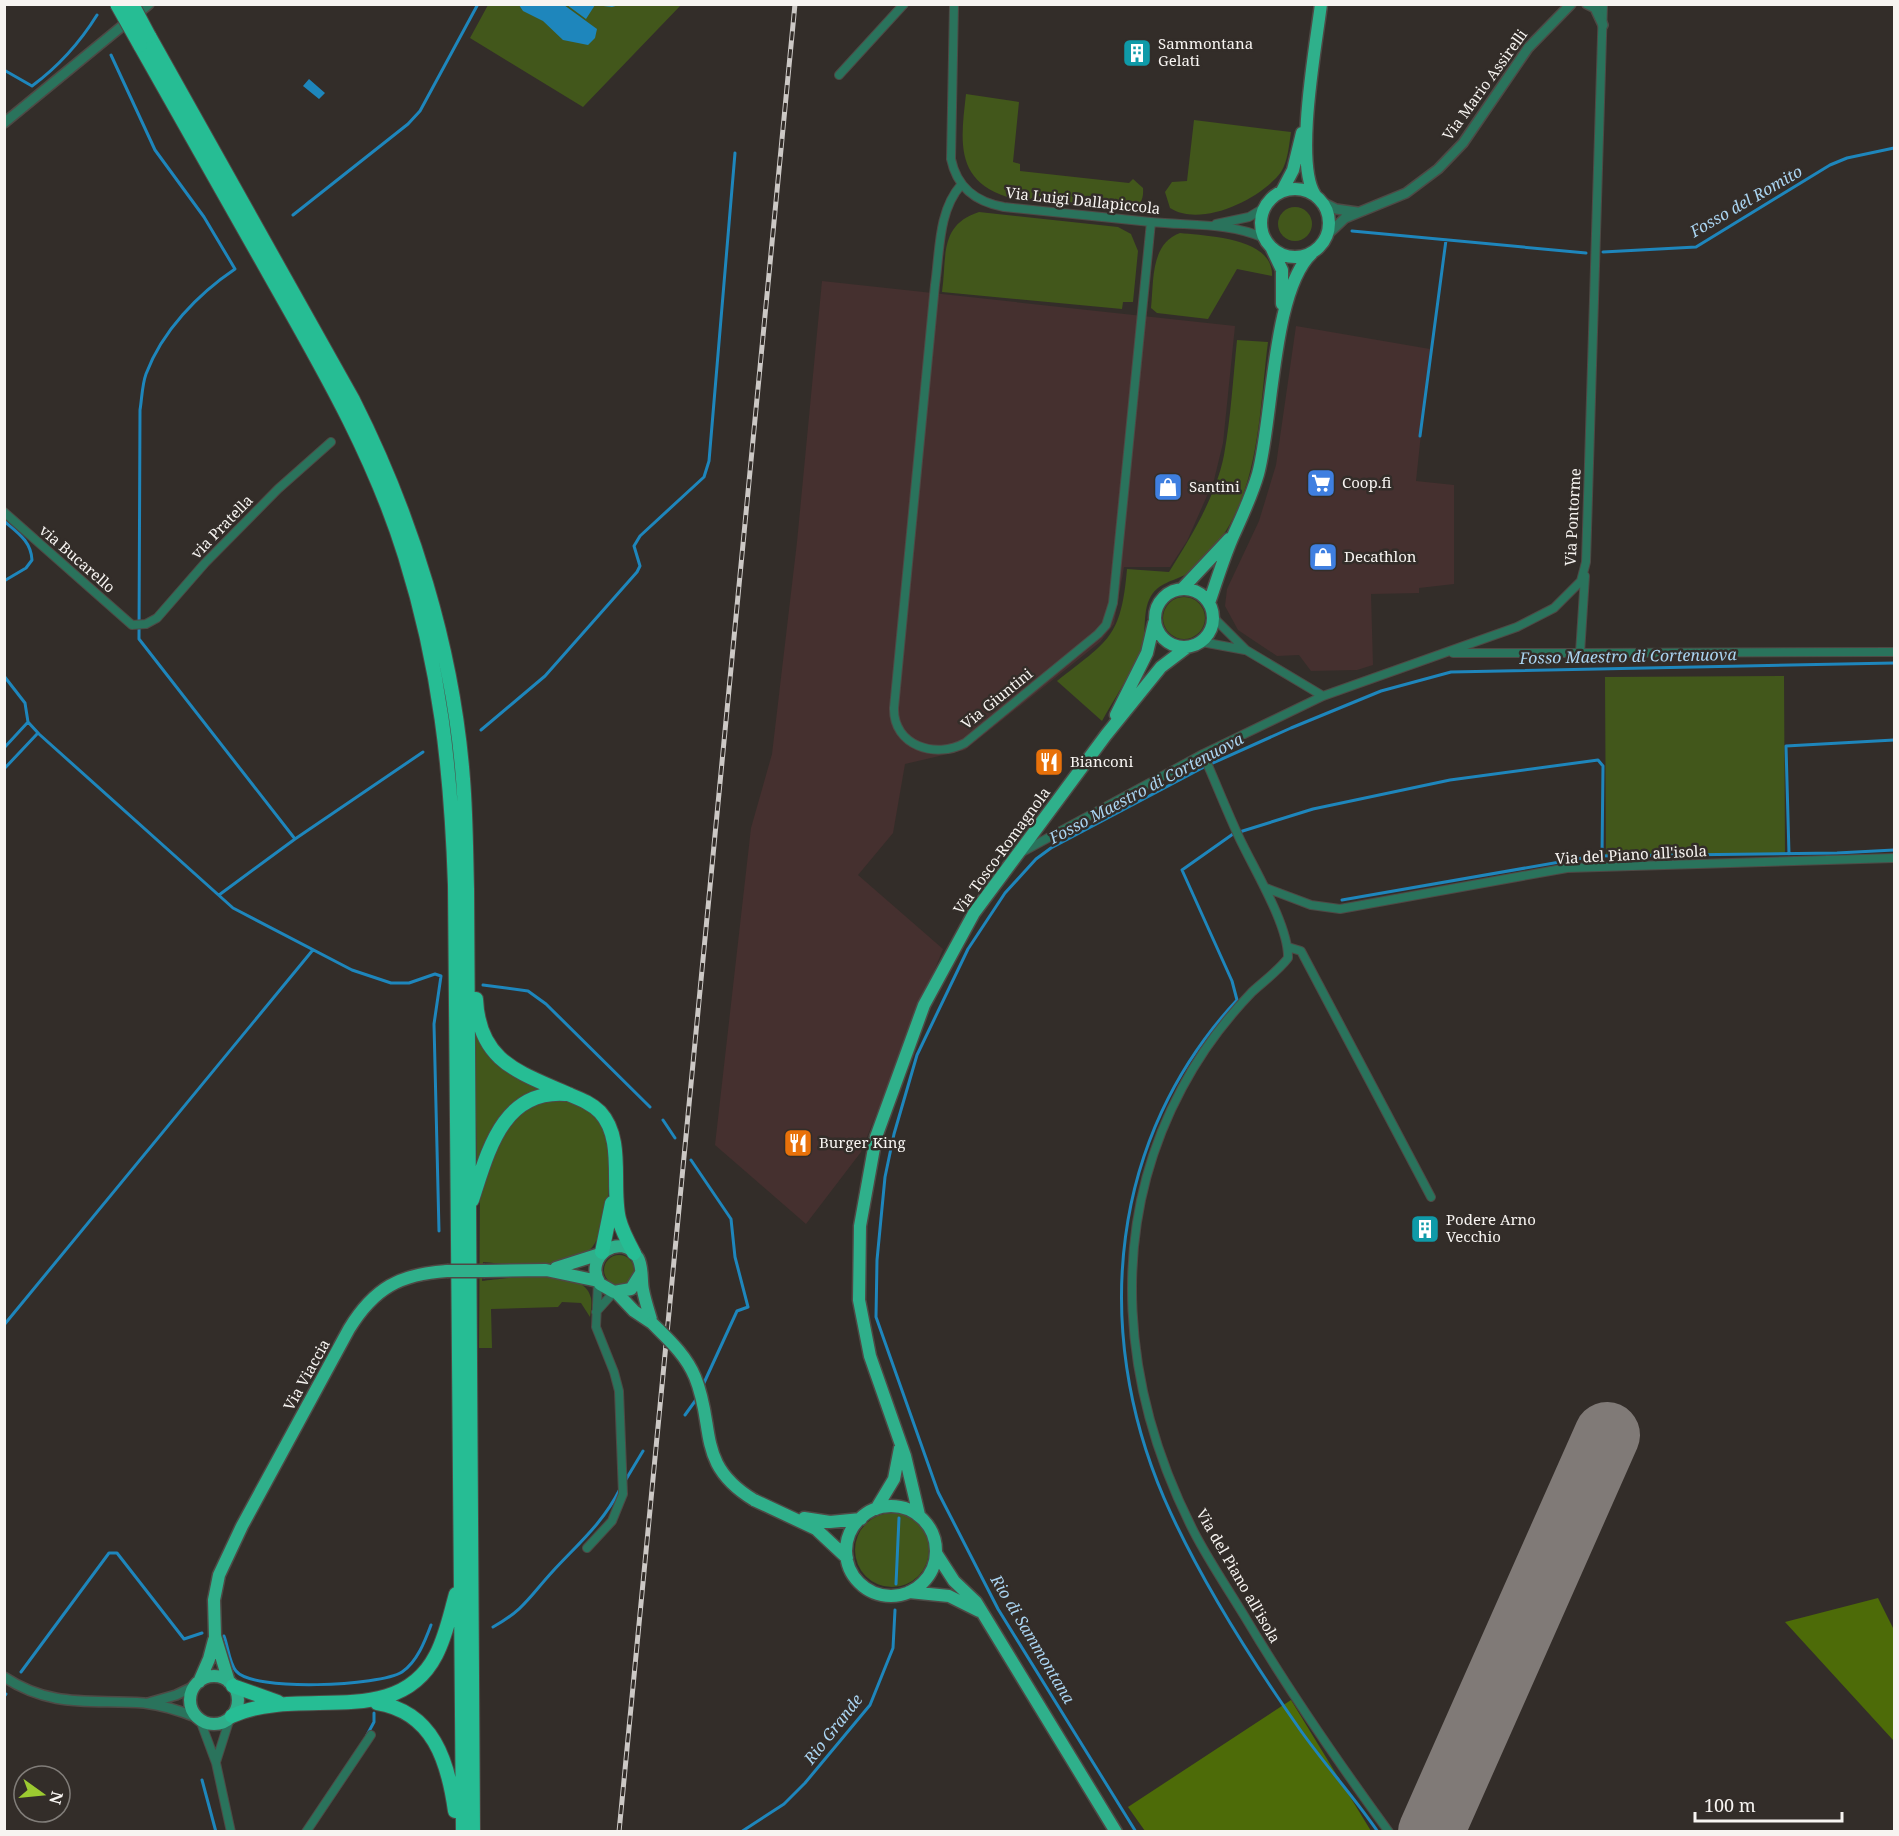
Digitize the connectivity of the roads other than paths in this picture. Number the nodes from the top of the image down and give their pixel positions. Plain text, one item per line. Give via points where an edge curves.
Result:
1 (117, 4) edge
2 (132, 4) edge
3 (149, 4) edge
4 (904, 4) edge
5 (954, 4) edge
6 (1321, 4) edge
7 (1587, 4) edge
8 (1603, 4) edge
9 (1571, 5) edge
10 (1603, 25) junction
11 (144, 40) junction
12 (839, 75) dead end
13 (1310, 97) junction
14 (4, 123) edge
15 (961, 185) junction
16 (1281, 191) junction
17 (1319, 199) junction
18 (1264, 208) junction
19 (1357, 212) junction
20 (1151, 222) junction
21 (1212, 225) junction
22 (1326, 236) junction
23 (1267, 243) junction
24 (1312, 253) junction
25 (1281, 323) junction
26 (331, 442) dead end
27 (4, 512) edge
28 (1234, 534) junction
29 (1586, 562) junction
30 (1182, 589) junction
31 (1209, 603) junction
32 (1213, 617) junction
33 (1155, 622) junction
34 (132, 625) joint
35 (1202, 642) junction
36 (1186, 648) junction
37 (1246, 650) junction
38 (1894, 652) edge
39 (1446, 653) junction
40 (1580, 653) junction
41 (1323, 696) junction
42 (1106, 735) junction
43 (1205, 758) junction
44 (1018, 854) junction
45 (1894, 858) edge
46 (1266, 888) junction
47 (1288, 947) junction
48 (468, 956) junction
49 (570, 1094) junction
50 (615, 1180) junction
51 (1431, 1197) dead end
52 (469, 1210) junction
53 (601, 1253) junction
54 (634, 1253) junction
55 (546, 1270) junction
56 (640, 1273) junction
57 (598, 1282) junction
58 (615, 1292) junction
59 (596, 1314) junction
60 (652, 1323) junction
61 (900, 1441) junction
62 (876, 1509) junction
63 (788, 1514) junction
64 (919, 1515) junction
65 (861, 1519) junction
66 (587, 1548) dead end
67 (936, 1553) junction
68 (847, 1558) junction
69 (460, 1578) junction
70 (909, 1592) junction
71 (982, 1612) junction
72 (214, 1636) junction
73 (4, 1677) edge
74 (197, 1684) junction
75 (231, 1684) junction
76 (366, 1701) junction
77 (280, 1702) junction
78 (145, 1703) junction
79 (231, 1717) junction
80 (199, 1719) junction
81 (371, 1735) dead end
82 (216, 1763) junction
83 (231, 1832) edge
84 (306, 1832) edge
85 (458, 1832) edge
86 (463, 1832) edge
87 (473, 1832) edge
88 (1116, 1832) edge
89 (1389, 1832) edge

1 - 11 highway, bridge
2 - 11 highway, bridge
3 - 14 street
4 - 12 street
5 - 15 street via 951,159
6 - 13 main road
7 - 10 street via 1595,8
8 - 10 street, Via Pontorme
9 - 19 street, Via Mario Assirelli via 1528,48 1445,163 1406,193
10 - 29 street, Via Pontorme
11 - 48 highway via 353,400 410,531 441,646 463,777
11 - 69 highway via 361,442 405,555 432,661 446,737 453,822
13 - 16 main road via 1293,170
13 - 17 main road via 1307,170
15 - 20 street, Via Luigi Dallapiccola via 990,204
15 - 20 street, Via Giuntini via 947,206 938,261 894,708 901,735 925,748 951,749 965,743 1098,634 1109,619
16 - 17 main road via 1299,189
16 - 18 main road
17 - 19 street via 1336,208
17 - 22 main road via 1329,219
18 - 21 street, Via Luigi Dallapiccola via 1249,217
18 - 23 main road via 1261,229
19 - 22 street, Via Mario Assirelli
20 - 21 street, Via Luigi Dallapiccola
21 - 23 street, Via Luigi Dallapiccola via 1243,230
22 - 24 main road
23 - 24 main road via 1290,257
23 - 25 main road via 1282,270
24 - 25 main road via 1295,279
25 - 28 main road via 1258,472
26 - 34 street, via Pratella via 213,555 157,618
27 - 34 street, via Bucarello
28 - 30 main road
28 - 31 main road
29 - 39 street, Via Pontorme via 1581,581 1554,608 1517,627
29 - 40 street
30 - 31 main road via 1200,594
30 - 33 main road via 1158,603
31 - 32 main road
32 - 35 main road
32 - 37 street
33 - 36 main road via 1163,639
33 - 42 main road via 1146,653
35 - 36 main road
35 - 37 street
36 - 42 main road via 1161,667
37 - 41 street
38 - 40 street
39 - 40 street
39 - 41 street, Via Pontorme
41 - 43 street, Via Pontorme
42 - 44 main road, Via Tosco-Romagnola
43 - 44 street, Via Pontorme
43 - 46 street via 1238,836
44 - 61 main road, Via Tosco-Romagnola via 974,913 936,980 902,1059 876,1137 860,1218 859,1300 870,1356
45 - 46 street, Via del Piano all'isola via 1567,868 1340,909 1311,905
46 - 47 street
47 - 51 street via 1301,951
47 - 89 street, Via del Piano all'isola via 1283,965 1251,993 1201,1056 1155,1146 1133,1237 1136,1355 1158,1442 1194,1532 1280,1677
48 - 49 highway via 478,1022 490,1048 512,1068
48 - 52 highway
49 - 50 highway via 592,1105 607,1121
49 - 52 highway via 540,1095 512,1113 487,1154
50 - 53 highway via 610,1224
50 - 54 highway via 619,1220
52 - 87 highway
53 - 54 main road via 618,1246
53 - 55 main road
53 - 57 main road via 595,1267
54 - 56 main road
55 - 57 main road
55 - 72 main road, Via Viaccia, bridge via 418,1274 396,1281 359,1313 224,1562 215,1592
56 - 58 main road via 633,1287
56 - 60 main road
57 - 58 main road
57 - 59 street
58 - 59 street
58 - 60 main road
59 - 66 street via 599,1338 619,1392 622,1494 612,1521
60 - 63 main road, bridge via 682,1354 694,1376 707,1440 716,1462 736,1487 754,1500
61 - 62 main road, Via Tosco-Romagnola via 894,1479
61 - 64 main road, Via Tosco-Romagnola
62 - 64 main road via 897,1507
62 - 65 main road
63 - 65 main road via 830,1522
63 - 68 main road via 816,1529
64 - 67 main road via 930,1529
65 - 68 main road via 850,1535
67 - 70 main road via 930,1574
67 - 71 main road via 950,1576
68 - 70 main road via 855,1577 866,1588 887,1596
69 - 76 highway via 442,1642 425,1672 396,1695
69 - 86 highway
70 - 71 main road via 950,1596
71 - 88 main road
72 - 74 main road
72 - 75 main road
73 - 78 street via 44,1695 74,1702
74 - 75 main road via 213,1677
74 - 78 street via 176,1695
74 - 80 main road via 190,1702
75 - 77 highway
75 - 79 main road via 238,1700
76 - 77 highway
76 - 85 highway via 408,1713 431,1737 448,1773
77 - 79 highway
78 - 80 street
79 - 80 main road via 217,1724
79 - 82 street
80 - 82 street
81 - 84 street
82 - 83 street

